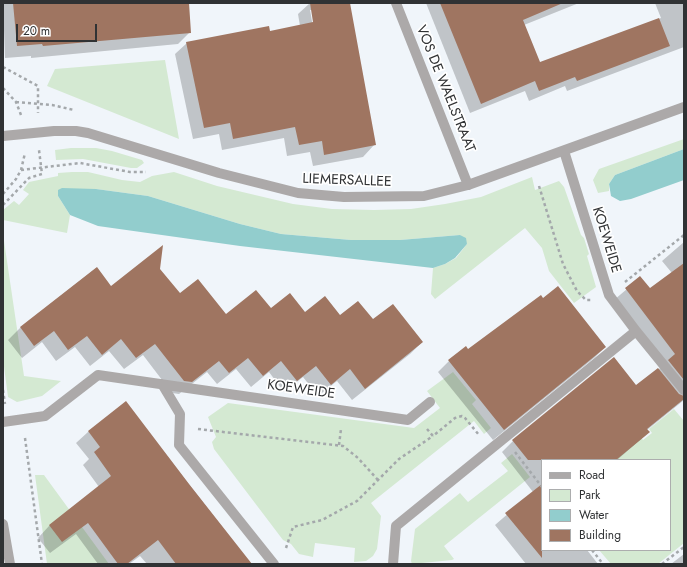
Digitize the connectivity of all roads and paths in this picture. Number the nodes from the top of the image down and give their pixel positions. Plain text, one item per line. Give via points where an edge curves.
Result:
1 (396, 3) edge
2 (684, 107) edge
3 (3, 136) edge
4 (564, 151) junction
5 (178, 161) junction
6 (21, 170) dead end
7 (42, 174) dead end
8 (468, 185) junction
9 (538, 186) dead end
10 (3, 205) edge
11 (684, 235) edge
12 (609, 295) junction
13 (636, 331) junction
14 (162, 384) junction
15 (684, 390) edge
16 (430, 402) dead end
17 (415, 414) junction
18 (22, 420) junction
19 (3, 422) edge
20 (180, 428) junction
21 (433, 436) junction
22 (504, 439) junction
23 (490, 449) junction
24 (378, 480) junction
25 (541, 486) edge
26 (3, 524) edge
27 (684, 547) edge
28 (286, 549) dead end
29 (593, 551) edge
30 (10, 564) edge
31 (42, 564) edge
32 (274, 564) edge
33 (393, 564) edge
34 (603, 564) edge
35 (662, 564) edge

1 - 8 street, VOS DE WAELSTRAAT
2 - 4 street, LIEMERSALLEE
3 - 5 street, LIEMERSALLEE via 76,131 108,138
4 - 8 street, LIEMERSALLEE
4 - 12 street, KOEWEIDE
5 - 6 path via 157,171 145,172 130,172 80,163
5 - 8 street, LIEMERSALLEE via 252,183 298,193 336,197 424,196
7 - 10 path via 29,178
9 - 12 path via 563,264 572,283 586,300 597,301
11 - 12 path
12 - 13 street, KOEWEIDE
13 - 15 street, KOEWEIDE
13 - 22 street
14 - 17 street, KOEWEIDE via 408,420
14 - 18 street, KOEWEIDE via 98,375 45,416
14 - 20 street via 180,414
16 - 17 street, KOEWEIDE
17 - 21 path
18 - 19 street, KOEWEIDE
18 - 31 path
20 - 24 path via 221,430 343,446
20 - 32 street via 179,445
21 - 23 path via 455,418 462,416
21 - 24 path via 399,460
22 - 23 street
22 - 25 path
23 - 33 street via 396,526
24 - 28 path via 357,501 342,510 322,520 293,527
26 - 30 street
27 - 35 path
29 - 34 path

